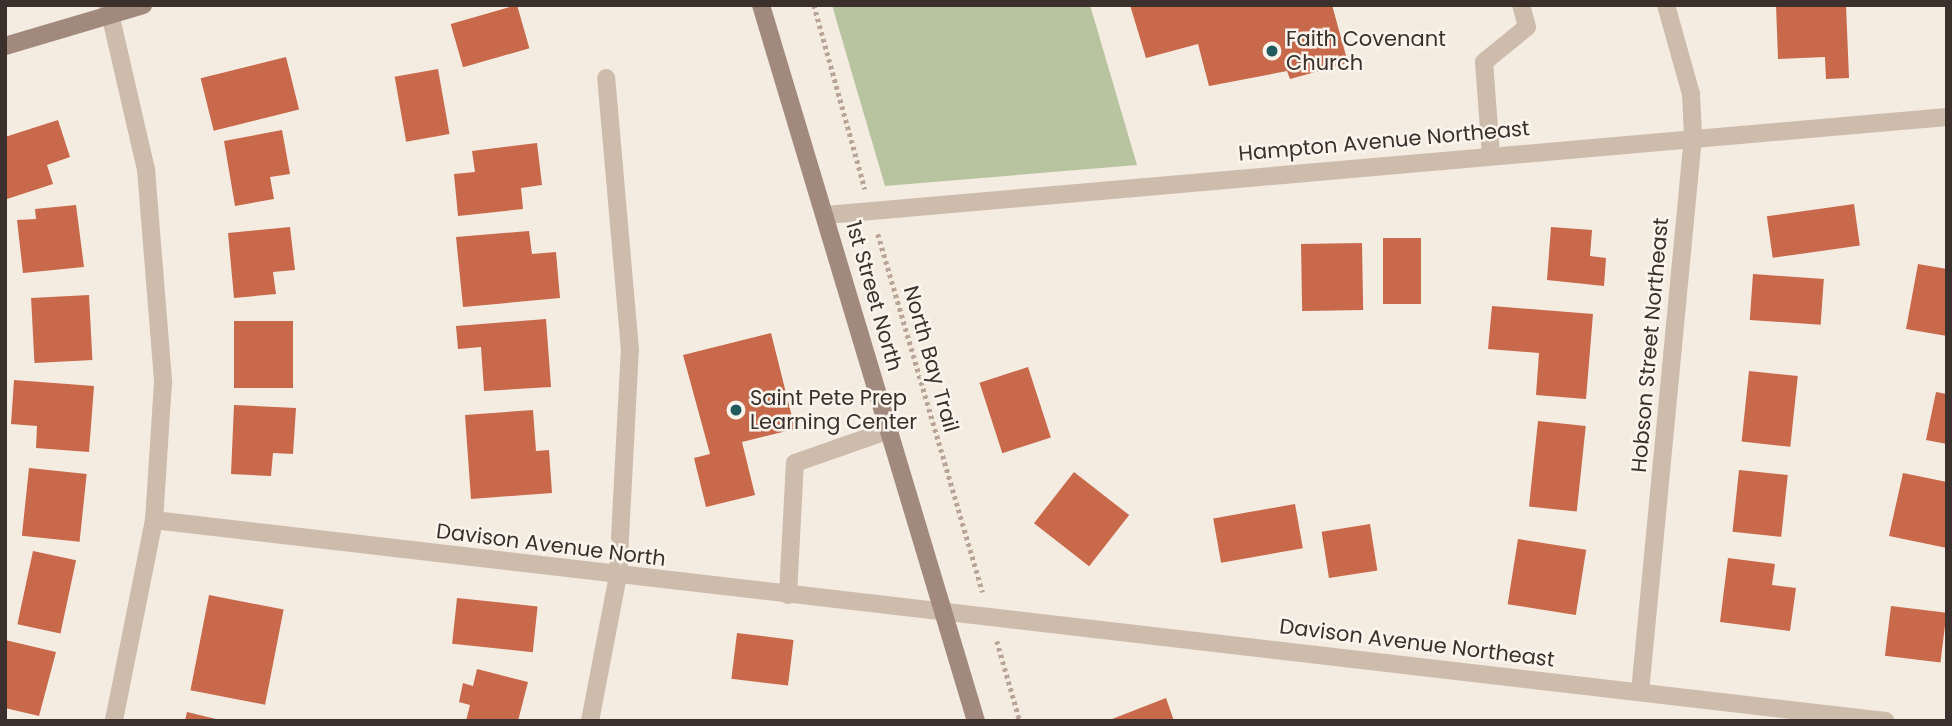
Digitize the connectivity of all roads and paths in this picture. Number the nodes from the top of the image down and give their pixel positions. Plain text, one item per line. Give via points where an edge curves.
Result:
1 (143, 5) edge
2 (761, 5) edge
3 (814, 5) edge
4 (1521, 5) edge
5 (1666, 5) edge
6 (110, 10) edge
7 (5, 46) edge
8 (606, 78) dead end
9 (1947, 117) edge
10 (1693, 136) junction
11 (1491, 155) junction
12 (872, 211) junction
13 (827, 215) junction
14 (889, 429) junction
15 (154, 520) junction
16 (618, 576) junction
17 (788, 595) junction
18 (944, 614) junction
19 (991, 619) junction
20 (1640, 692) junction
21 (114, 721) edge
22 (590, 721) edge
23 (976, 721) edge
24 (1020, 721) edge
25 (1885, 721) edge

1 - 6 street
2 - 13 street, 1st Street North
3 - 12 path, North Bay Trail
4 - 11 street via 1527,27 1484,62
5 - 10 street, Hobson Street Northeast via 1691,94
6 - 7 street
6 - 15 street via 133,97 157,246 163,382
8 - 16 street via 630,350
9 - 10 street, Hampton Avenue Northeast
10 - 11 street, Hampton Avenue Northeast
10 - 20 street, Hobson Street Northeast
11 - 12 street, Hampton Avenue Northeast
12 - 13 street, Hampton Avenue Northeast
12 - 19 path, North Bay Trail
13 - 14 street, 1st Street North
14 - 17 street via 795,463
14 - 18 street, 1st Street North
15 - 16 street, Davison Avenue North
15 - 21 street
16 - 17 street, Davison Avenue North
16 - 22 street
17 - 18 street, Davison Avenue North
18 - 19 street, Davison Avenue Northeast
18 - 23 street, 1st Street North
19 - 20 street, Davison Avenue Northeast
19 - 24 path, North Bay Trail
20 - 25 street, Davison Avenue Northeast

